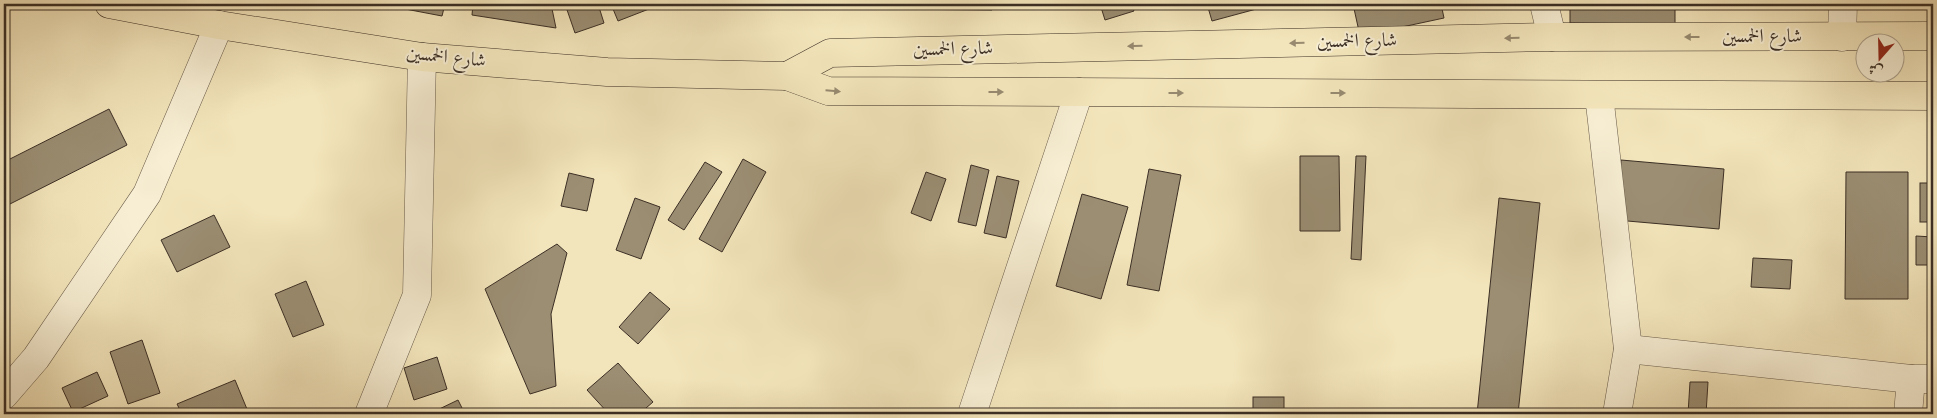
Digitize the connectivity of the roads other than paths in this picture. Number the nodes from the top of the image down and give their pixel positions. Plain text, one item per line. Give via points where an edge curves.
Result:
1 (109, 4) edge
2 (1544, 4) edge
3 (1843, 4) edge
4 (219, 25) junction
5 (1933, 36) edge
6 (1552, 37) junction
7 (1842, 37) junction
8 (422, 57) junction
9 (787, 76) junction
10 (1079, 92) junction
11 (1599, 95) junction
12 (1933, 96) edge
13 (1628, 349) junction
14 (1922, 379) edge
15 (4, 395) edge
16 (369, 414) edge
17 (972, 414) edge
18 (1617, 414) edge
19 (1908, 414) edge

1 - 4 main road, شارع الخمسين
2 - 6 street
3 - 7 street
4 - 8 main road, شارع الخمسين
4 - 15 street via 147,194 36,358
5 - 7 main road, شارع الخمسين
7 -> 6 main road, شارع الخمسين
6 -> 9 main road, شارع الخمسين via 830,53
8 - 9 main road, شارع الخمسين via 607,72
8 - 16 street via 417,295
9 -> 10 main road, شارع الخمسين via 828,92
10 -> 11 main road, شارع الخمسين
10 - 17 street
11 - 12 main road, شارع الخمسين
11 - 13 street
13 - 14 street
13 - 18 street
14 - 19 street

